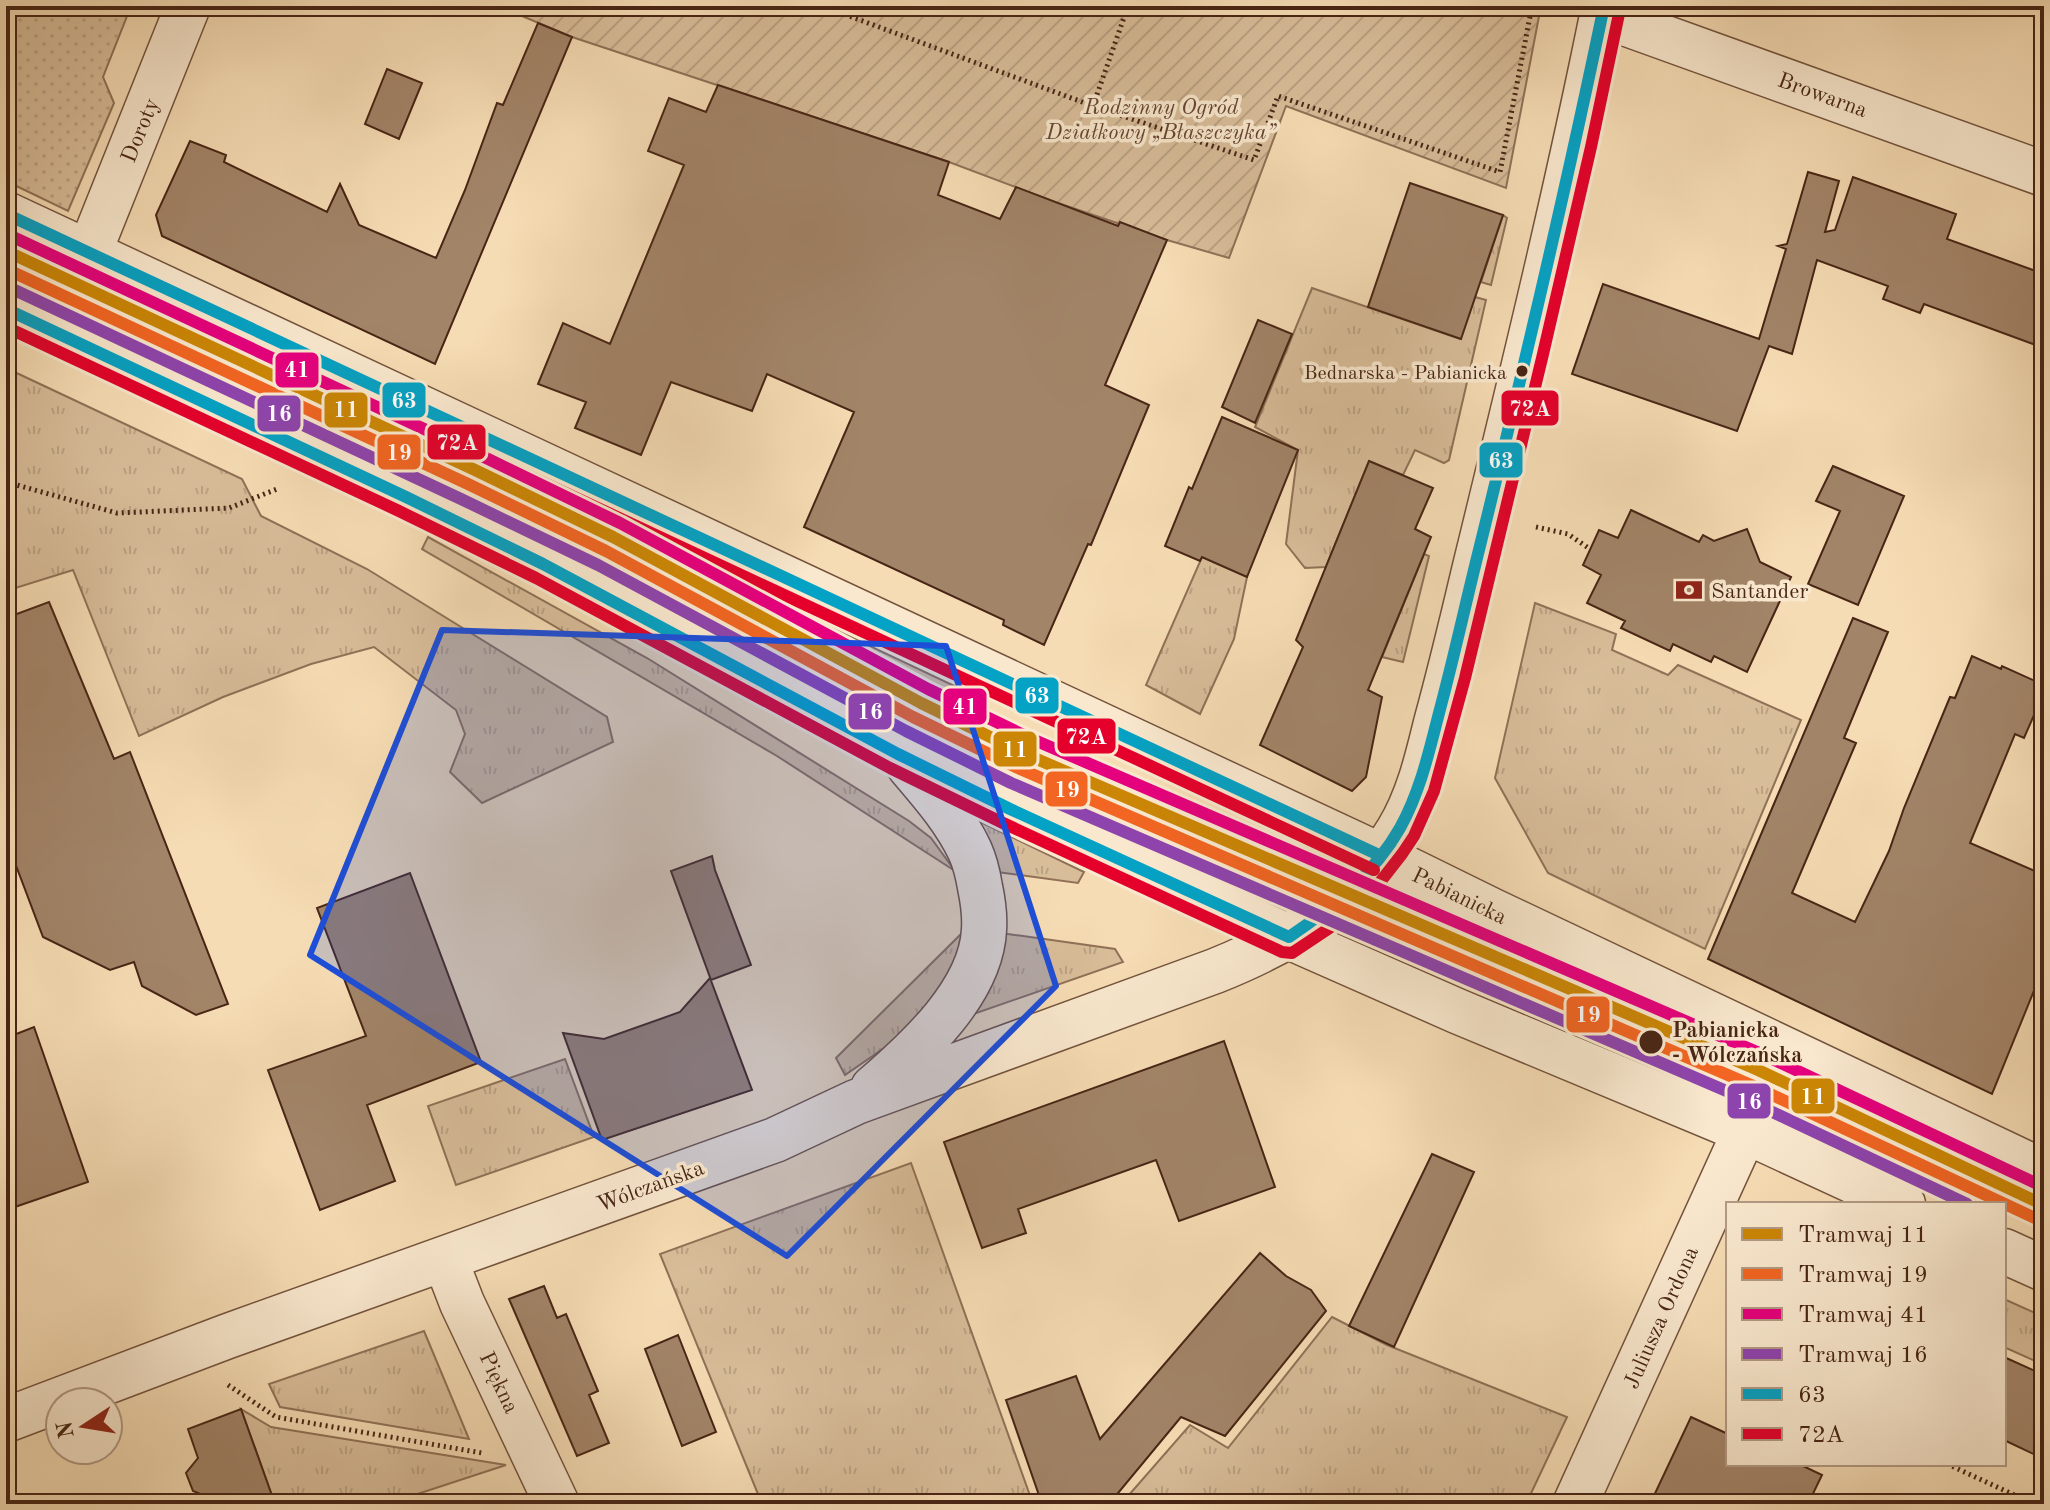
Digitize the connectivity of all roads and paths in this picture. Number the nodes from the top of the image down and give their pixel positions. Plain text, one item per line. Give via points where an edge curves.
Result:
1 (188, 6) edge
2 (822, 6) edge
3 (1128, 6) edge
4 (1532, 6) edge
5 (839, 9) edge
6 (1603, 10) edge
7 (1093, 106) junction
8 (2044, 174) edge
9 (6, 214) edge
10 (89, 253) junction
11 (6, 309) edge
12 (6, 482) edge
13 (277, 489) dead end
14 (1536, 527) dead end
15 (1590, 549) dead end
16 (898, 754) junction
17 (1381, 856) junction
18 (1289, 937) junction
19 (856, 1102) junction
20 (1745, 1131) junction
21 (2044, 1172) edge
22 (1899, 1202) edge
23 (2006, 1252) edge
24 (445, 1259) junction
25 (2044, 1269) edge
26 (228, 1385) dead end
27 (6, 1420) edge
28 (488, 1454) dead end
29 (1951, 1466) edge
30 (557, 1504) edge
31 (1575, 1504) edge
32 (2034, 1504) edge

1 - 10 street, Doroty
2 - 5 path
3 - 7 path
4 - 7 path via 1500,172 1278,96 1254,160
5 - 7 path
6 - 8 street, Browarna
6 - 17 street, Wólczańska via 1444,693 1419,786
9 - 10 street, Pabianicka
10 - 17 street, Pabianicka
11 - 16 street via 515,551
12 - 13 path via 117,513 229,508
14 - 15 path via 1568,534
16 - 18 street
16 - 19 street via 939,801 971,853 984,932 965,987 938,1027
17 - 18 street, Wólczańska via 1332,907
17 - 21 street, Pabianicka
18 - 19 street, Wólczańska via 1205,975
18 - 20 street
19 - 24 street, Wólczańska via 775,1140
20 - 22 street
20 - 31 street, Juliusza Ordona
23 - 25 street
24 - 27 street, Wólczańska
24 - 30 street, Piękna
26 - 28 path via 276,1417
29 - 32 path

